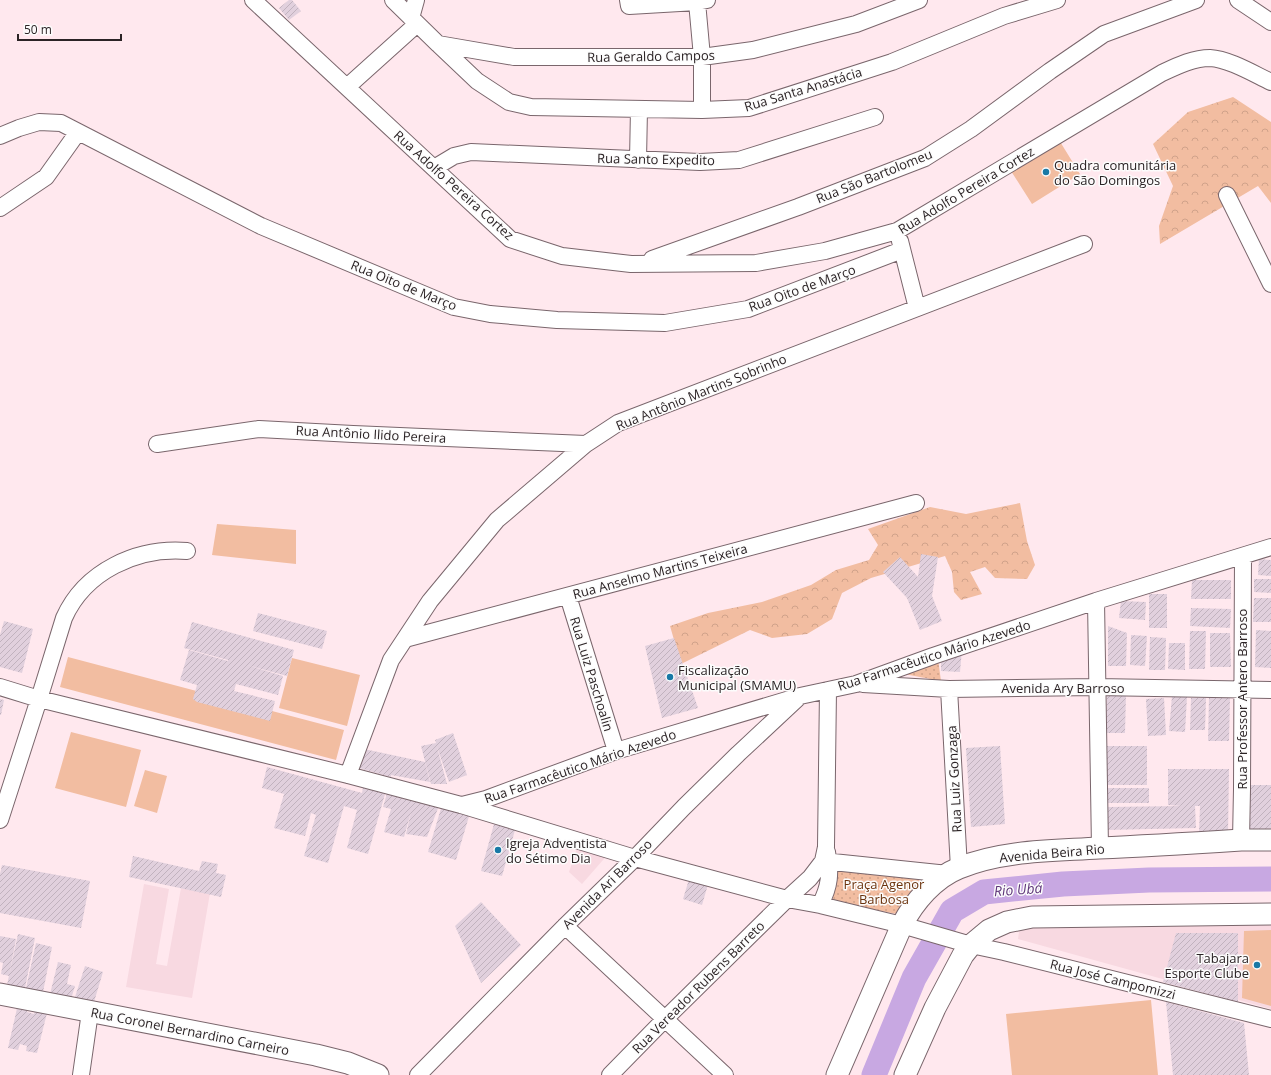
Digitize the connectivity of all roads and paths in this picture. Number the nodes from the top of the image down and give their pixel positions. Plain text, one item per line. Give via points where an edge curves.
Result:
1 (253, 0) edge
2 (393, 0) edge
3 (416, 0) edge
4 (919, 0) edge
5 (1057, 0) edge
6 (1196, 0) edge
7 (1238, 0) edge
8 (702, 1) edge
9 (628, 3) edge
10 (414, 21) junction
11 (1271, 22) edge
12 (438, 44) junction
13 (702, 57) junction
14 (1271, 82) edge
15 (347, 87) junction
16 (639, 109) junction
17 (702, 110) junction
18 (875, 117) dead end
19 (78, 132) junction
20 (0, 136) edge
21 (638, 160) junction
22 (434, 168) junction
23 (1227, 195) dead end
24 (0, 208) edge
25 (897, 231) junction
26 (1084, 244) dead end
27 (902, 250) junction
28 (640, 263) junction
29 (1271, 284) edge
30 (916, 308) junction
31 (157, 444) dead end
32 (586, 444) junction
33 (916, 504) dead end
34 (1271, 547) edge
35 (187, 551) dead end
36 (1243, 557) junction
37 (568, 596) junction
38 (1096, 601) junction
39 (405, 639) junction
40 (856, 684) junction
41 (0, 687) edge
42 (1097, 687) junction
43 (949, 689) junction
44 (828, 690) junction
45 (1242, 690) junction
46 (1271, 690) edge
47 (800, 696) junction
48 (40, 699) junction
49 (616, 751) junction
50 (348, 775) junction
51 (461, 805) junction
52 (0, 820) edge
53 (1241, 840) junction
54 (1271, 840) edge
55 (1100, 848) junction
56 (826, 857) junction
57 (635, 858) junction
58 (953, 871) junction
59 (786, 899) junction
60 (820, 905) junction
61 (1271, 914) edge
62 (902, 925) junction
63 (565, 926) junction
64 (963, 942) junction
65 (0, 994) edge
66 (90, 1012) junction
67 (665, 1019) junction
68 (1271, 1019) edge
69 (81, 1075) edge
70 (378, 1075) edge
71 (418, 1075) edge
72 (610, 1075) edge
73 (725, 1075) edge
74 (837, 1075) edge
75 (905, 1075) edge

1 - 15 street, Rua Adolfo Pereira Cortez
2 - 10 street
3 - 10 street
4 - 13 street, Rua Geraldo Campos via 856,24 753,50
5 - 17 street, Rua Santa Anastácia via 1004,16 892,62 748,108
6 - 28 street, Rua São Bartolomeu via 1104,34 971,129 925,158 798,207
7 - 11 street
8 - 9 street
8 - 13 street
10 - 12 street
10 - 15 street
12 - 13 street, Rua Geraldo Campos via 514,57
12 - 16 street, Rua Santa Anastácia via 477,81 508,102 531,107
13 - 17 street
14 - 25 street, Rua Adolfo Pereira Cortez via 1227,62 1210,58 1187,62 1162,73
15 - 22 street, Rua Adolfo Pereira Cortez
16 - 17 street, Rua Santa Anastácia
16 - 21 street
18 - 21 street, Rua Santo Expedito via 739,160
19 - 20 street, Rua Oito de Março via 61,123 40,122
19 - 24 street via 46,177
19 - 27 street, Rua Oito de Março via 261,226 454,307 490,314 557,320 665,323 748,309
21 - 22 street, Rua Santo Expedito via 471,152 454,156
22 - 28 street, Rua Adolfo Pereira Cortez via 510,239 562,256
23 - 29 street
25 - 27 street
25 - 28 street, Rua Adolfo Pereira Cortez via 825,251 756,262
26 - 30 street, Rua Antônio Martins Sobrinho
27 - 30 street
30 - 32 street, Rua Antônio Martins Sobrinho via 618,423
31 - 32 street, Rua Antônio Ilido Pereira via 259,429
32 - 39 street, Rua Antônio Martins Sobrinho via 497,520 430,601
33 - 37 street, Rua Anselmo Martins Teixeira
34 - 36 street, Rua Farmacêutico Mário Azevedo
35 - 48 street via 174,550 145,555 111,566 84,587 69,606 64,618
36 - 38 street, Rua Farmacêutico Mário Azevedo
36 - 45 street, Rua Professor Antero Barroso
37 - 39 street, Rua Anselmo Martins Teixeira
37 - 49 street, Rua Luiz Paschoalin
38 - 40 street, Rua Farmacêutico Mário Azevedo
38 - 42 street
39 - 50 street, Rua Antônio Martins Sobrinho via 391,660
40 - 43 street, Avenida Ary Barroso
40 - 44 street, Rua Farmacêutico Mário Azevedo
41 - 48 street, Rua José Campomizzi
42 - 43 street, Avenida Ary Barroso
42 - 45 street, Avenida Ary Barroso
42 - 55 street
43 - 58 street, Rua Luiz Gonzaga
44 - 47 street, Rua Farmacêutico Mário Azevedo
44 - 56 street
45 - 46 street, Avenida Ary Barroso
45 - 53 street, Rua Professor Antero Barroso
47 - 49 street, Rua Farmacêutico Mário Azevedo
47 - 57 street, Avenida Ari Barroso via 732,759
48 - 50 street, Rua José Campomizzi
48 - 52 street
49 - 51 street, Rua Farmacêutico Mário Azevedo via 486,799
50 - 51 street, Rua José Campomizzi
51 - 57 street, Rua José Campomizzi
53 - 54 main road, Avenida Beira Rio
53 - 55 main road, Avenida Beira Rio
55 - 58 main road, Avenida Beira Rio via 1002,856
56 - 58 street
56 - 59 street, Rua Vereador Rubens Barreto via 810,878
56 - 60 street via 829,884
57 - 59 street, Rua José Campomizzi
57 - 63 street, Avenida Ari Barroso
58 - 62 main road, Avenida Beira Rio via 914,905
59 - 60 street, Rua José Campomizzi
59 - 67 street, Rua Vereador Rubens Barreto
60 - 62 street, Rua José Campomizzi
61 - 64 main road via 1032,917 1007,922
62 - 64 street, Rua José Campomizzi
62 - 74 main road, Avenida Beira Rio
63 - 67 street
63 - 71 street, Avenida Ari Barroso
64 - 68 street, Rua José Campomizzi
64 - 75 main road via 963,955 935,1008
65 - 66 main road, Rua Coronel Bernardino Carneiro
66 - 69 street
66 - 70 main road, Rua Coronel Bernardino Carneiro via 316,1055 348,1063
67 - 72 street, Rua Vereador Rubens Barreto
67 - 73 street

